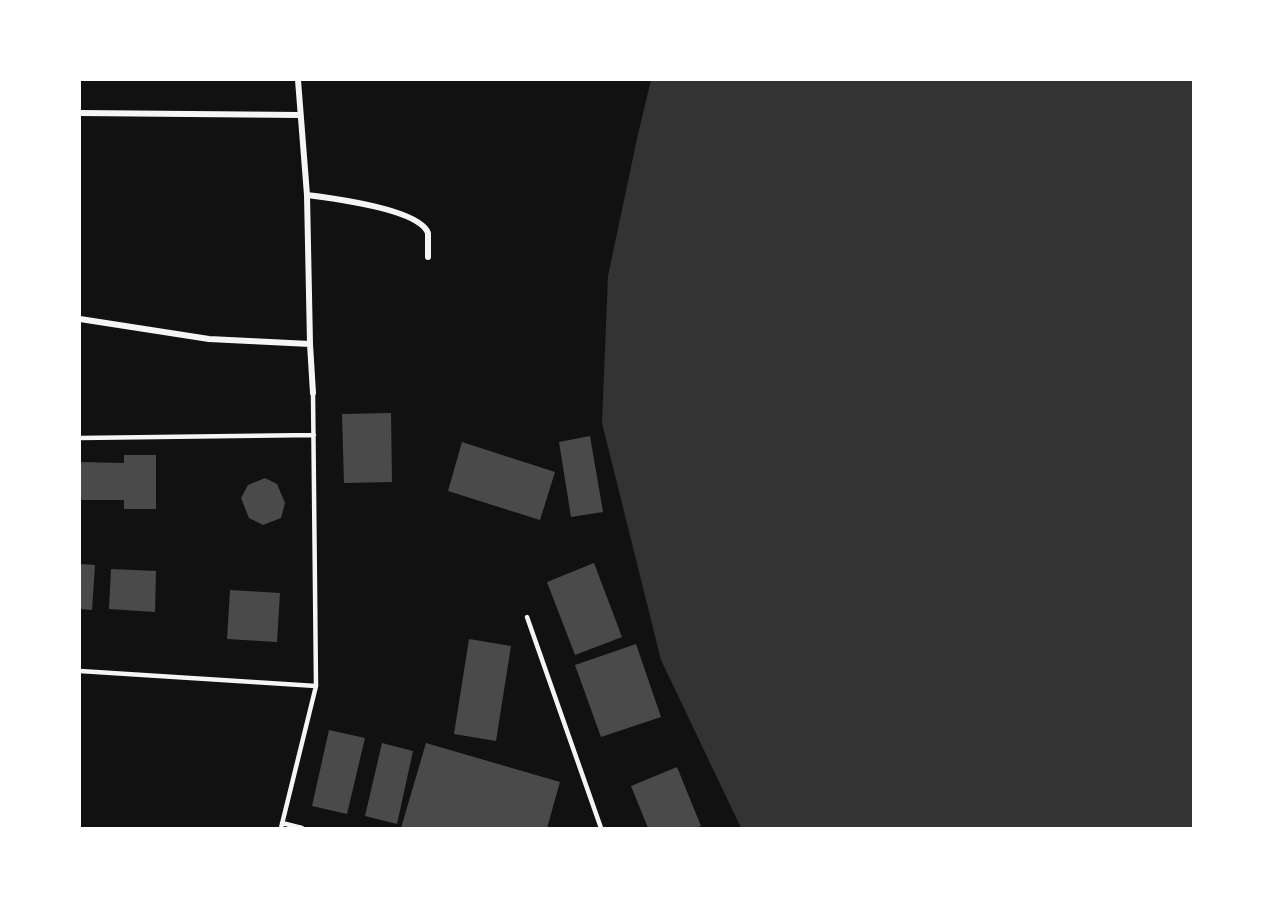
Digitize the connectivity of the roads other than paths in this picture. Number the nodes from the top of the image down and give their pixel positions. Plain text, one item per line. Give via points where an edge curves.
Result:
1 (298, 80) edge
2 (80, 113) edge
3 (300, 115) junction
4 (307, 195) junction
5 (428, 256) dead end
6 (80, 319) edge
7 (310, 344) junction
8 (313, 393) joint
9 (314, 435) junction
10 (80, 438) edge
11 (527, 617) dead end
12 (80, 671) edge
13 (316, 686) junction
14 (281, 826) edge
15 (302, 828) edge
16 (601, 828) edge

1 - 3 street
2 - 3 street
3 - 4 street
4 - 5 street via 367,204 418,221 428,233
4 - 7 street
6 - 7 street via 209,339
7 - 8 street
8 - 9 lane
9 - 10 lane
9 - 13 lane
11 - 16 lane
12 - 13 lane
13 - 14 lane
14 - 15 lane

